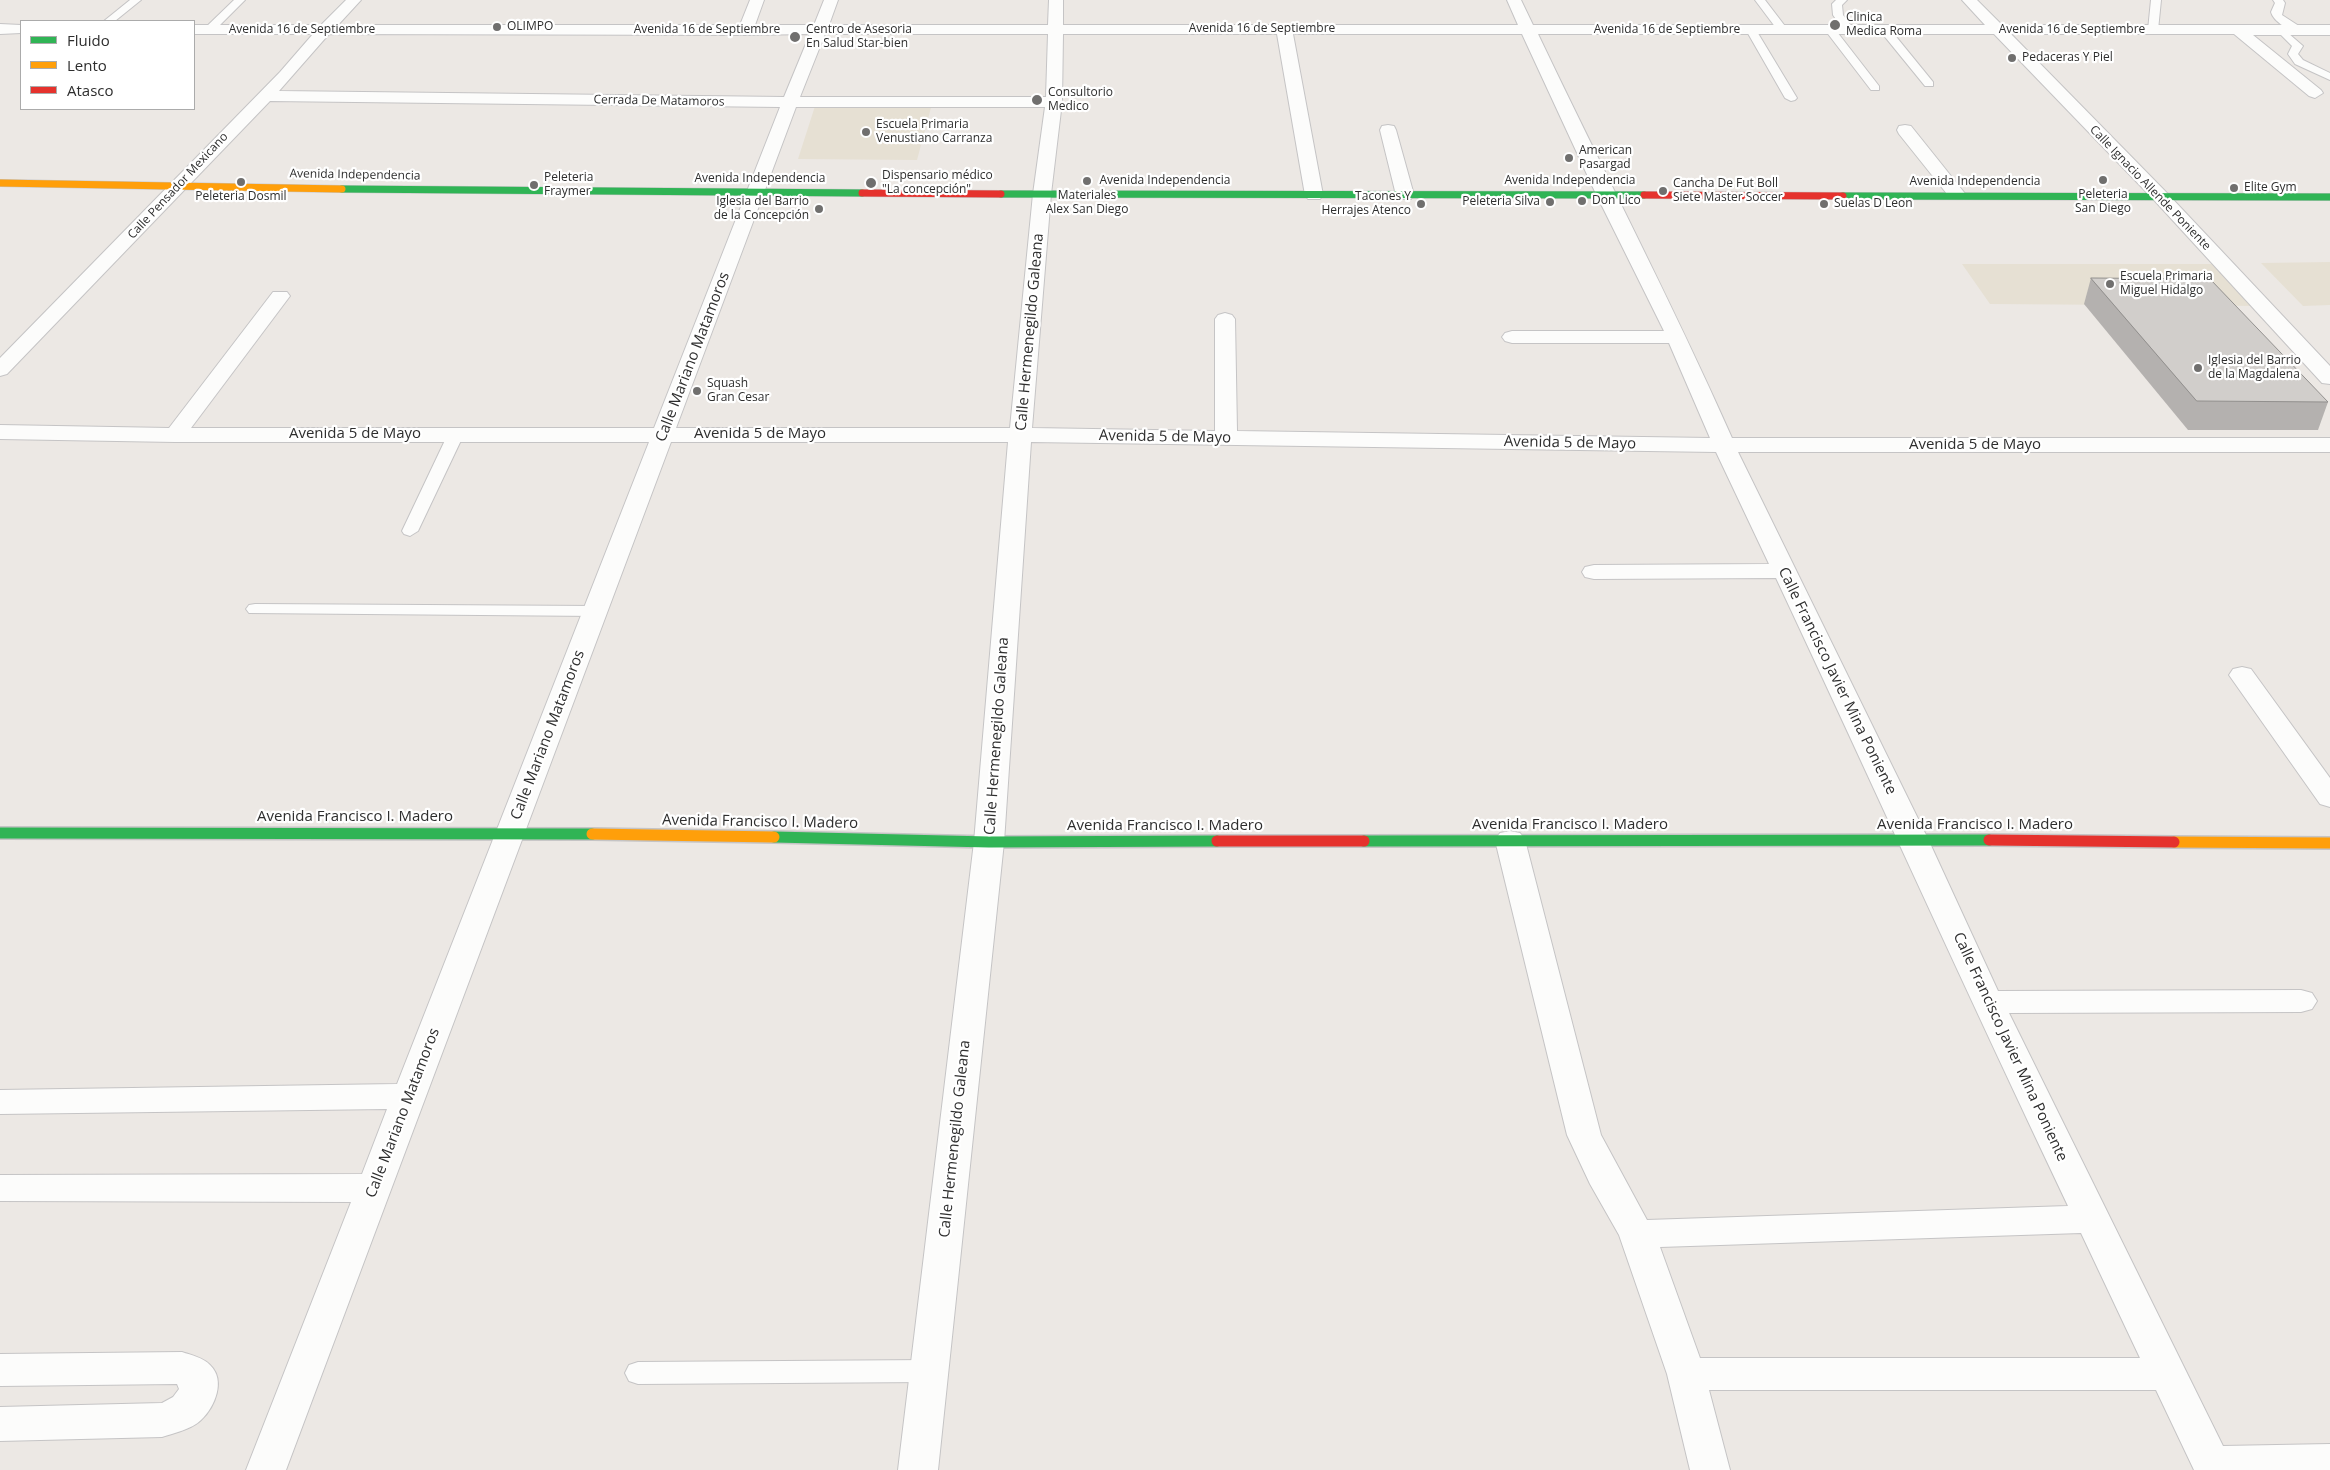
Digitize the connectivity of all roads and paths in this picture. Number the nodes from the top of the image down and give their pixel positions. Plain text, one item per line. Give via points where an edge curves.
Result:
1 (136, 0) edge
2 (240, 0) edge
3 (354, 0) edge
4 (757, 0) edge
5 (831, 0) edge
6 (1056, 0) edge
7 (1514, 0) edge
8 (1760, 0) edge
9 (1842, 0) edge
10 (1969, 0) edge
11 (2156, 0) edge
12 (2278, 0) edge
13 (110, 20) edge
14 (0, 29) edge
15 (20, 29) edge
16 (819, 29) junction
17 (1055, 29) junction
18 (1284, 29) junction
19 (201, 30) edge
20 (324, 30) junction
21 (746, 30) junction
22 (1526, 30) junction
23 (1751, 30) junction
24 (1783, 30) junction
25 (1830, 30) junction
26 (1849, 30) junction
27 (1885, 30) junction
28 (1997, 30) junction
29 (2154, 30) junction
30 (2238, 30) junction
31 (2281, 30) junction
32 (2298, 30) junction
33 (2330, 30) edge
34 (2330, 77) edge
35 (1929, 84) dead end
36 (1875, 88) dead end
37 (2315, 93) dead end
38 (264, 96) junction
39 (1791, 98) dead end
40 (790, 102) junction
41 (1054, 102) junction
42 (1388, 130) dead end
43 (1905, 130) dead end
44 (0, 183) edge
45 (178, 185) junction
46 (756, 194) junction
47 (1042, 194) junction
48 (1405, 194) junction
49 (1605, 194) junction
50 (1314, 195) junction
51 (1957, 196) junction
52 (2160, 196) junction
53 (2330, 197) edge
54 (280, 296) dead end
55 (1226, 319) dead end
56 (1512, 337) dead end
57 (1677, 337) junction
58 (0, 370) edge
59 (2330, 378) edge
60 (0, 432) edge
61 (456, 434) junction
62 (664, 434) junction
63 (175, 435) junction
64 (1020, 435) junction
65 (1226, 438) junction
66 (1724, 445) junction
67 (2330, 445) edge
68 (410, 531) dead end
69 (1784, 571) junction
70 (1594, 572) dead end
71 (255, 609) dead end
72 (596, 611) junction
73 (2242, 675) dead end
74 (2330, 798) edge
75 (511, 832) junction
76 (0, 833) edge
77 (1913, 839) junction
78 (1510, 840) junction
79 (989, 842) junction
80 (2330, 843) edge
81 (2301, 1001) dead end
82 (1987, 1002) junction
83 (410, 1096) junction
84 (0, 1102) edge
85 (375, 1187) junction
86 (0, 1188) edge
87 (2092, 1219) junction
88 (1637, 1234) junction
89 (929, 1371) junction
90 (1, 1372) edge
91 (638, 1373) dead end
92 (1686, 1374) junction
93 (2167, 1374) junction
94 (0, 1424) edge
95 (2330, 1461) edge
96 (2212, 1467) edge
97 (266, 1470) edge
98 (918, 1470) edge
99 (1710, 1470) edge

1 - 13 lane
2 - 19 lane
3 - 20 street, Calle Pensador Mexicano
4 - 21 street
5 - 16 street, Calle Mariano Matamoros
6 - 17 street, Calle Hermenegildo Galeana
7 - 22 street, Calle Francisco Javier Mina Poniente
8 - 24 lane
9 - 26 lane via 1837,4 1838,15
10 - 28 street, Calle Ignacio Allende Poniente
11 - 29 lane
12 - 32 lane via 2277,16
14 - 15 street
16 - 17 street, Avenida 16 de Septiembre
16 - 21 street, Avenida 16 de Septiembre
16 - 40 street, Calle Mariano Matamoros
17 - 18 street, Avenida 16 de Septiembre
17 - 41 street, Calle Hermenegildo Galeana
18 - 22 street, Avenida 16 de Septiembre
18 - 50 street
19 - 20 street, Avenida 16 de Septiembre
20 - 21 street, Avenida 16 de Septiembre
20 - 38 street, Calle Pensador Mexicano
22 - 23 street, Avenida 16 de Septiembre
22 - 49 street, Calle Francisco Javier Mina Poniente
23 - 24 street, Avenida 16 de Septiembre
23 - 39 lane
24 - 25 street, Avenida 16 de Septiembre
25 - 26 street, Avenida 16 de Septiembre
25 - 36 lane
26 - 27 street, Avenida 16 de Septiembre
27 - 28 street, Avenida 16 de Septiembre
27 - 35 lane
28 - 29 street, Avenida 16 de Septiembre
28 - 52 street, Calle Ignacio Allende Poniente
29 - 30 street, Avenida 16 de Septiembre
30 - 31 street, Avenida 16 de Septiembre
30 - 37 street
31 - 32 street, Avenida 16 de Septiembre
31 - 34 lane via 2298,46 2293,54 2299,62
32 - 33 street, Avenida 16 de Septiembre
38 - 40 street, Cerrada De Matamoros
38 - 45 street, Calle Pensador Mexicano
40 - 41 street, Cerrada De Matamoros
40 - 46 street, Calle Mariano Matamoros
41 - 47 street, Calle Hermenegildo Galeana
42 - 48 street
43 - 51 street
44 - 45 main road, Avenida Independencia
45 - 46 main road, Avenida Independencia
45 - 58 street, Calle Pensador Mexicano
46 - 47 main road, Avenida Independencia
46 - 62 street, Calle Mariano Matamoros
47 - 50 main road, Avenida Independencia
47 - 64 street, Calle Hermenegildo Galeana
48 - 49 main road, Avenida Independencia
48 - 50 main road, Avenida Independencia
49 - 51 main road, Avenida Independencia
49 - 57 street, Calle Francisco Javier Mina Poniente
51 - 52 main road, Avenida Independencia
52 - 53 main road, Avenida Independencia
52 - 59 street, Calle Ignacio Allende Poniente
54 - 63 street
55 - 65 street
56 - 57 street
57 - 66 street, Calle Francisco Javier Mina Poniente
60 - 63 street, Avenida 5 de Mayo
61 - 62 street, Avenida 5 de Mayo
61 - 63 street, Avenida 5 de Mayo
61 - 68 lane
62 - 64 street, Avenida 5 de Mayo
62 - 72 street, Calle Mariano Matamoros
64 - 65 street, Avenida 5 de Mayo
64 - 79 street, Calle Hermenegildo Galeana
65 - 66 street, Avenida 5 de Mayo
66 - 67 street, Avenida 5 de Mayo
66 - 69 street, Calle Francisco Javier Mina Poniente
69 - 70 street
69 - 77 street, Calle Francisco Javier Mina Poniente
71 - 72 lane
72 - 75 street, Calle Mariano Matamoros
73 - 74 street
75 - 76 main road, Avenida Francisco I. Madero
75 - 79 main road, Avenida Francisco I. Madero
75 - 83 street, Calle Mariano Matamoros
77 - 78 main road, Avenida Francisco I. Madero
77 - 80 main road, Avenida Francisco I. Madero
77 - 82 street, Calle Francisco Javier Mina Poniente
78 - 79 main road, Avenida Francisco I. Madero
78 - 88 street via 1584,1136
79 - 89 street, Calle Hermenegildo Galeana
81 - 82 street
82 - 87 street, Calle Francisco Javier Mina Poniente
83 - 84 street
83 - 85 street, Calle Mariano Matamoros
85 - 86 street
85 - 97 street, Calle Mariano Matamoros
87 - 88 street
87 - 93 street, Calle Francisco Javier Mina Poniente
88 - 92 street
89 - 91 lane
89 - 98 street, Calle Hermenegildo Galeana
90 - 94 street via 182,1368 197,1376 200,1392 187,1409 162,1420
92 - 93 street
92 - 99 street
93 - 96 street, Calle Francisco Javier Mina Poniente
95 - 96 street

